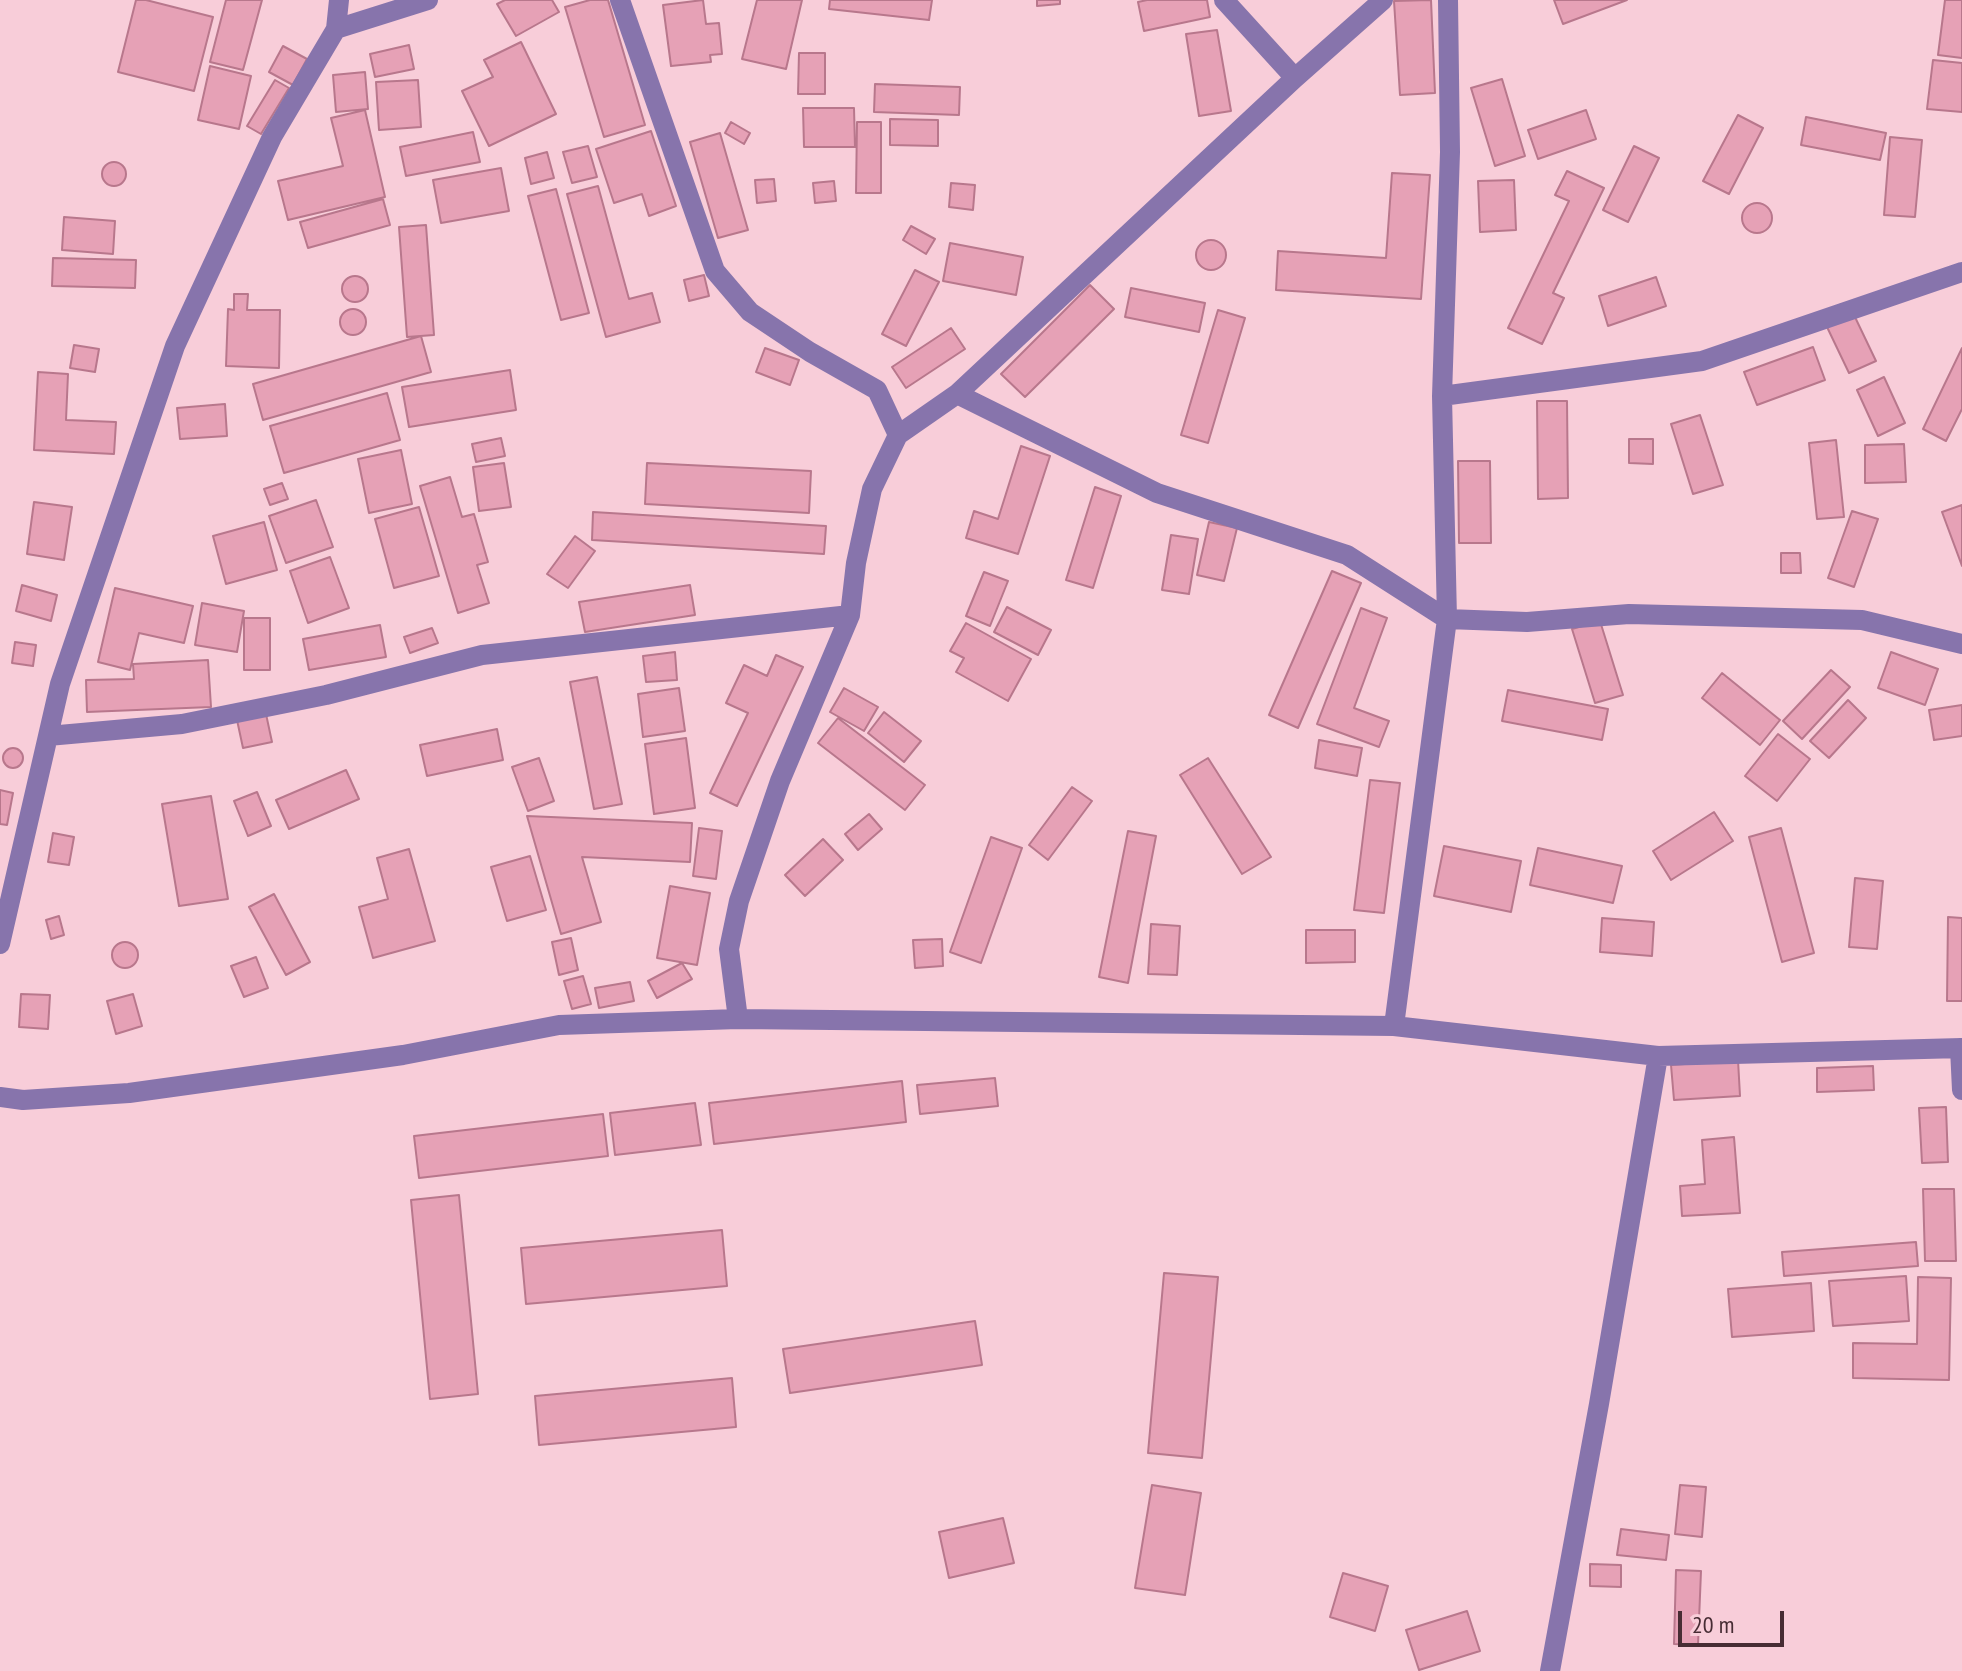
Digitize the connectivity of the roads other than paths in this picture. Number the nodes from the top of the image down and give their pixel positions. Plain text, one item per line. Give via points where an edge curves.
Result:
1 (339, 0) edge
2 (428, 0) edge
3 (620, 0) edge
4 (1224, 0) edge
5 (1383, 0) edge
6 (1448, 0) edge
7 (336, 29) junction
8 (1295, 78) junction
9 (1962, 272) edge
10 (957, 394) junction
11 (1442, 396) junction
12 (898, 435) junction
13 (850, 615) junction
14 (1447, 619) junction
15 (1962, 644) edge
16 (48, 736) junction
17 (0, 944) edge
18 (738, 1019) junction
19 (1394, 1026) junction
20 (1961, 1048) edge
21 (1658, 1056) junction
22 (1962, 1090) edge
23 (0, 1097) edge
24 (1550, 1671) edge

1 - 7 street
2 - 7 street
3 - 12 street via 715,271 750,312 877,390
4 - 8 street
5 - 8 street
6 - 11 street via 1450,152
7 - 16 street via 272,137 175,346 60,684
8 - 10 street
9 - 11 street via 1702,361
10 - 12 street
10 - 14 street via 1157,493 1347,555
11 - 14 street
12 - 13 street via 872,489
13 - 16 street via 482,655 326,695 182,724
13 - 18 street via 780,781 739,901 729,949
14 - 15 street via 1527,622 1629,614 1862,620
14 - 19 street
16 - 17 street
18 - 19 street
18 - 23 street via 559,1025 403,1055 129,1093
19 - 21 street
20 - 21 street
20 - 22 street
21 - 24 street

